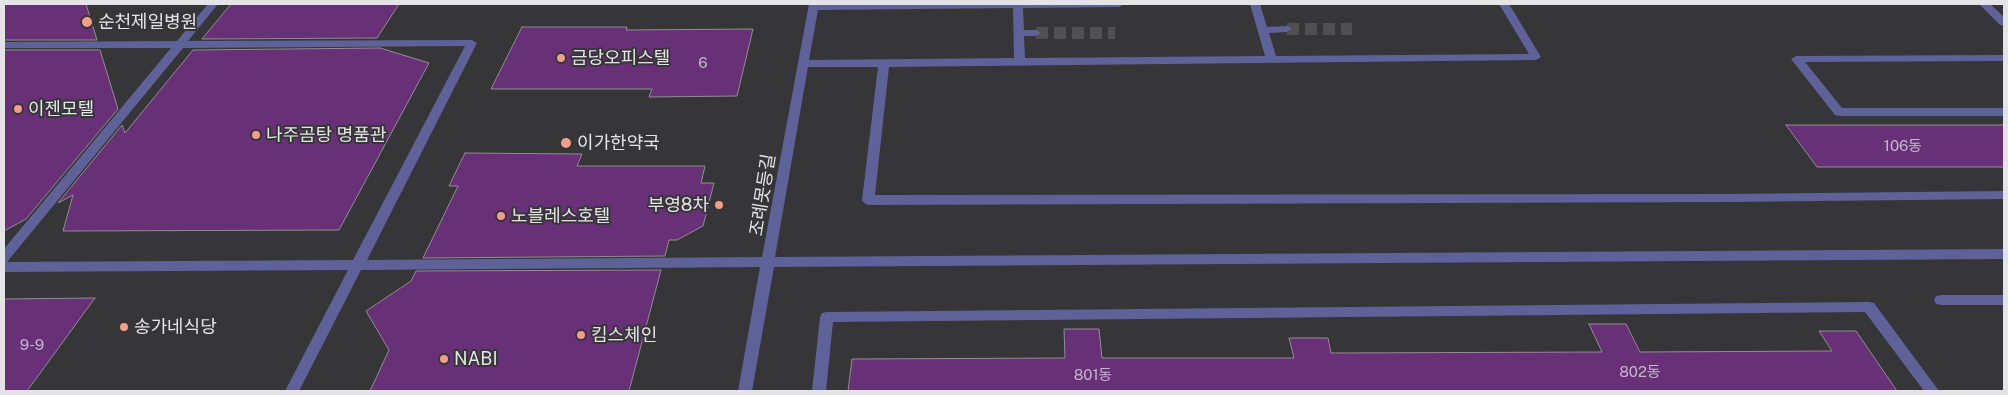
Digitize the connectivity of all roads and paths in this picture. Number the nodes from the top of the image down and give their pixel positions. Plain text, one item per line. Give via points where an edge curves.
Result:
1 (213, 4) edge
2 (1119, 4) edge
3 (1255, 4) edge
4 (1504, 4) edge
5 (1984, 4) edge
6 (814, 5) edge
7 (1018, 5) edge
8 (2004, 23) edge
9 (1287, 29) tunnel mouth
10 (1263, 30) junction
11 (1018, 33) junction
12 (1036, 33) tunnel mouth
13 (180, 44) junction
14 (4, 45) edge
15 (2004, 58) edge
16 (1272, 60) junction
17 (1020, 62) junction
18 (884, 63) junction
19 (802, 64) junction
20 (2004, 112) edge
21 (2004, 195) edge
22 (2004, 254) edge
23 (4, 258) edge
24 (770, 261) junction
25 (359, 264) junction
26 (4, 268) edge
27 (1941, 300) dead end
28 (2004, 300) edge
29 (292, 391) edge
30 (745, 391) edge
31 (819, 391) edge
32 (1932, 391) edge

1 - 13 street
2 - 7 street
3 - 10 street
4 - 16 street via 1536,57
5 - 8 street
6 - 7 street
6 - 19 street, 조례못등길
7 - 11 street
9 - 10 street
10 - 16 street
11 - 12 street
11 - 17 street
13 - 14 street
13 - 23 street
13 - 25 street via 472,42
15 - 20 street via 1796,59 1839,112
16 - 17 street
17 - 18 street
18 - 19 street
18 - 21 street via 868,200
19 - 24 street, 조례못등길
22 - 24 street
24 - 25 street
24 - 30 street, 조례못등길
25 - 26 street
25 - 29 street
27 - 28 street
31 - 32 street via 827,317 1869,307

